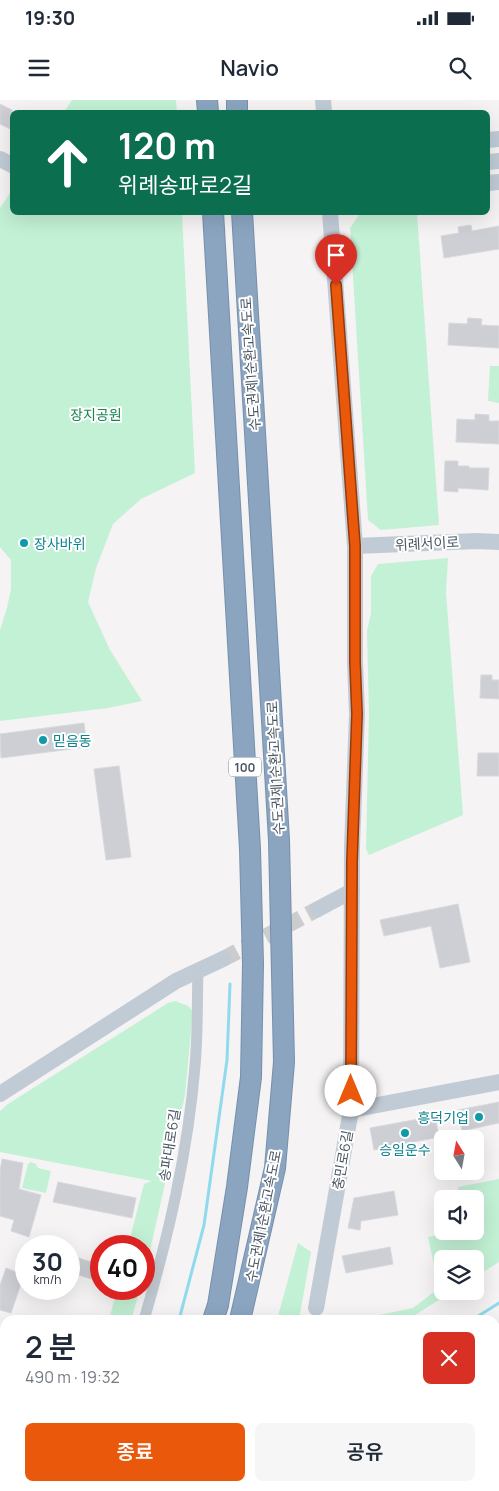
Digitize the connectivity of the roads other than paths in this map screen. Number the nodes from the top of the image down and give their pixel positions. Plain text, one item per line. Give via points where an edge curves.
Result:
1 (213, 215) edge
2 (242, 215) edge
3 (330, 215) edge
4 (499, 542) edge
5 (355, 546) junction
6 (352, 891) junction
7 (318, 909) tunnel mouth
8 (223, 960) tunnel mouth
9 (198, 970) junction
10 (499, 1082) edge
11 (0, 1094) edge
12 (351, 1110) junction
13 (316, 1308) dead end
14 (145, 1315) edge
15 (215, 1315) edge
16 (241, 1315) edge

1 - 15 highway, 수도권제1순환고속도로 / 100 via 250,850 253,964 251,1077 236,1197
2 - 16 highway, 수도권제1순환고속도로 / 100 via 280,840 284,1062 275,1168
3 - 5 street, 충민로6길
4 - 5 street, 위례서이로
5 - 6 street, 충민로6길 via 357,714
6 - 7 street
6 - 12 street, 충민로6길
8 - 9 street
9 - 11 street
9 - 14 street, 송파대로6길 via 195,1065 184,1155 168,1236
10 - 12 street
12 - 13 street, 충민로6길

